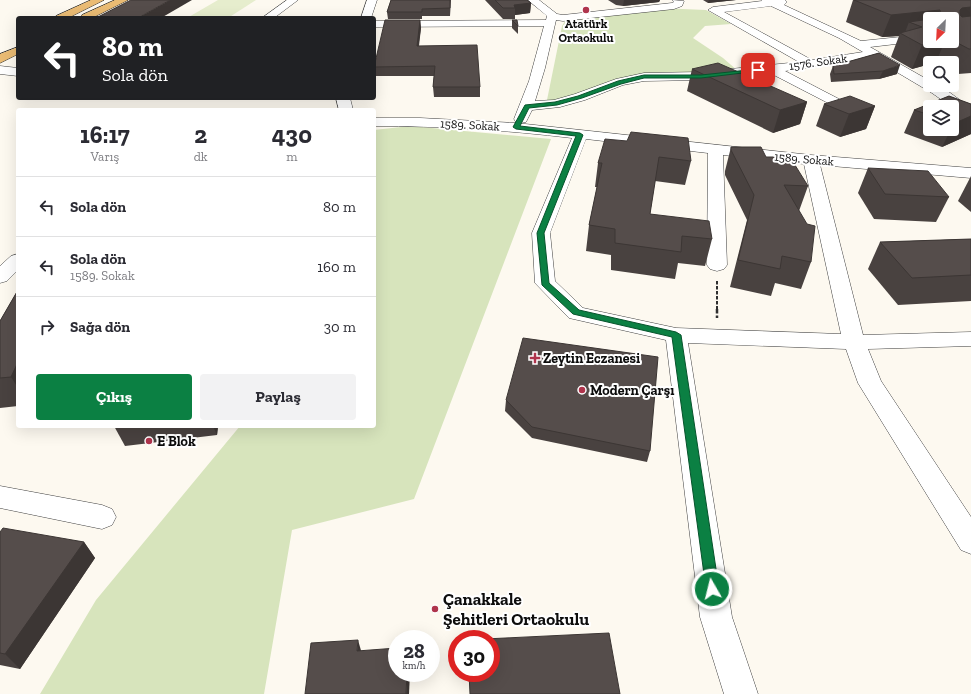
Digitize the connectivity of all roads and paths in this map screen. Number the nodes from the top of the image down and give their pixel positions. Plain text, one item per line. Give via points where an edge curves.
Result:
1 (99, 0) edge
2 (123, 0) edge
3 (293, 0) edge
4 (372, 0) edge
5 (533, 0) edge
6 (677, 0) edge
7 (793, 1) edge
8 (770, 2) edge
9 (64, 16) edge
10 (89, 16) edge
11 (270, 16) edge
12 (367, 16) edge
13 (551, 20) junction
14 (376, 24) edge
15 (923, 38) edge
16 (859, 45) junction
17 (16, 51) edge
18 (874, 54) junction
19 (0, 59) edge
20 (810, 64) junction
21 (772, 69) junction
22 (0, 70) edge
23 (16, 72) edge
24 (965, 95) dead end
25 (945, 96) junction
26 (527, 106) junction
27 (971, 114) edge
28 (864, 117) edge
29 (376, 122) edge
30 (516, 127) junction
31 (580, 135) junction
32 (715, 150) junction
33 (810, 160) junction
34 (971, 173) edge
35 (0, 252) edge
36 (16, 254) edge
37 (16, 262) edge
38 (717, 266) joint
39 (0, 277) edge
40 (676, 335) junction
41 (716, 337) junction
42 (971, 339) edge
43 (854, 342) junction
44 (0, 497) edge
45 (102, 517) dead end
46 (971, 541) edge
47 (741, 694) edge

1 - 9 main road
2 - 10 main road
3 - 11 street
4 - 12 street
5 - 13 street via 552,15
6 - 13 street via 680,4 674,6
7 - 8 street
8 - 16 street
8 - 20 street via 714,10
13 - 14 street
13 - 26 street
15 - 16 street
16 - 18 street
17 - 19 main road
18 - 20 street, 1576. Sokak
18 - 25 street
20 - 21 street, 1576. Sokak
21 - 26 street, 1576. Sokak via 701,76 644,77 620,82 555,104
21 - 28 street
22 - 23 street
24 - 25 street
25 - 27 street
26 - 30 street
29 - 30 street, 1589. Sokak
30 - 31 street, 1589. Sokak
31 - 32 street, 1589. Sokak
31 - 40 street via 541,233 545,283 576,312
32 - 33 street, 1589. Sokak
32 - 38 street
33 - 34 street, 1589. Sokak
33 - 43 street
35 - 36 street
37 - 39 street
38 - 41 path
40 - 41 street
40 - 47 street via 716,618
41 - 43 street
42 - 43 street
43 - 46 street via 870,383
44 - 45 street

